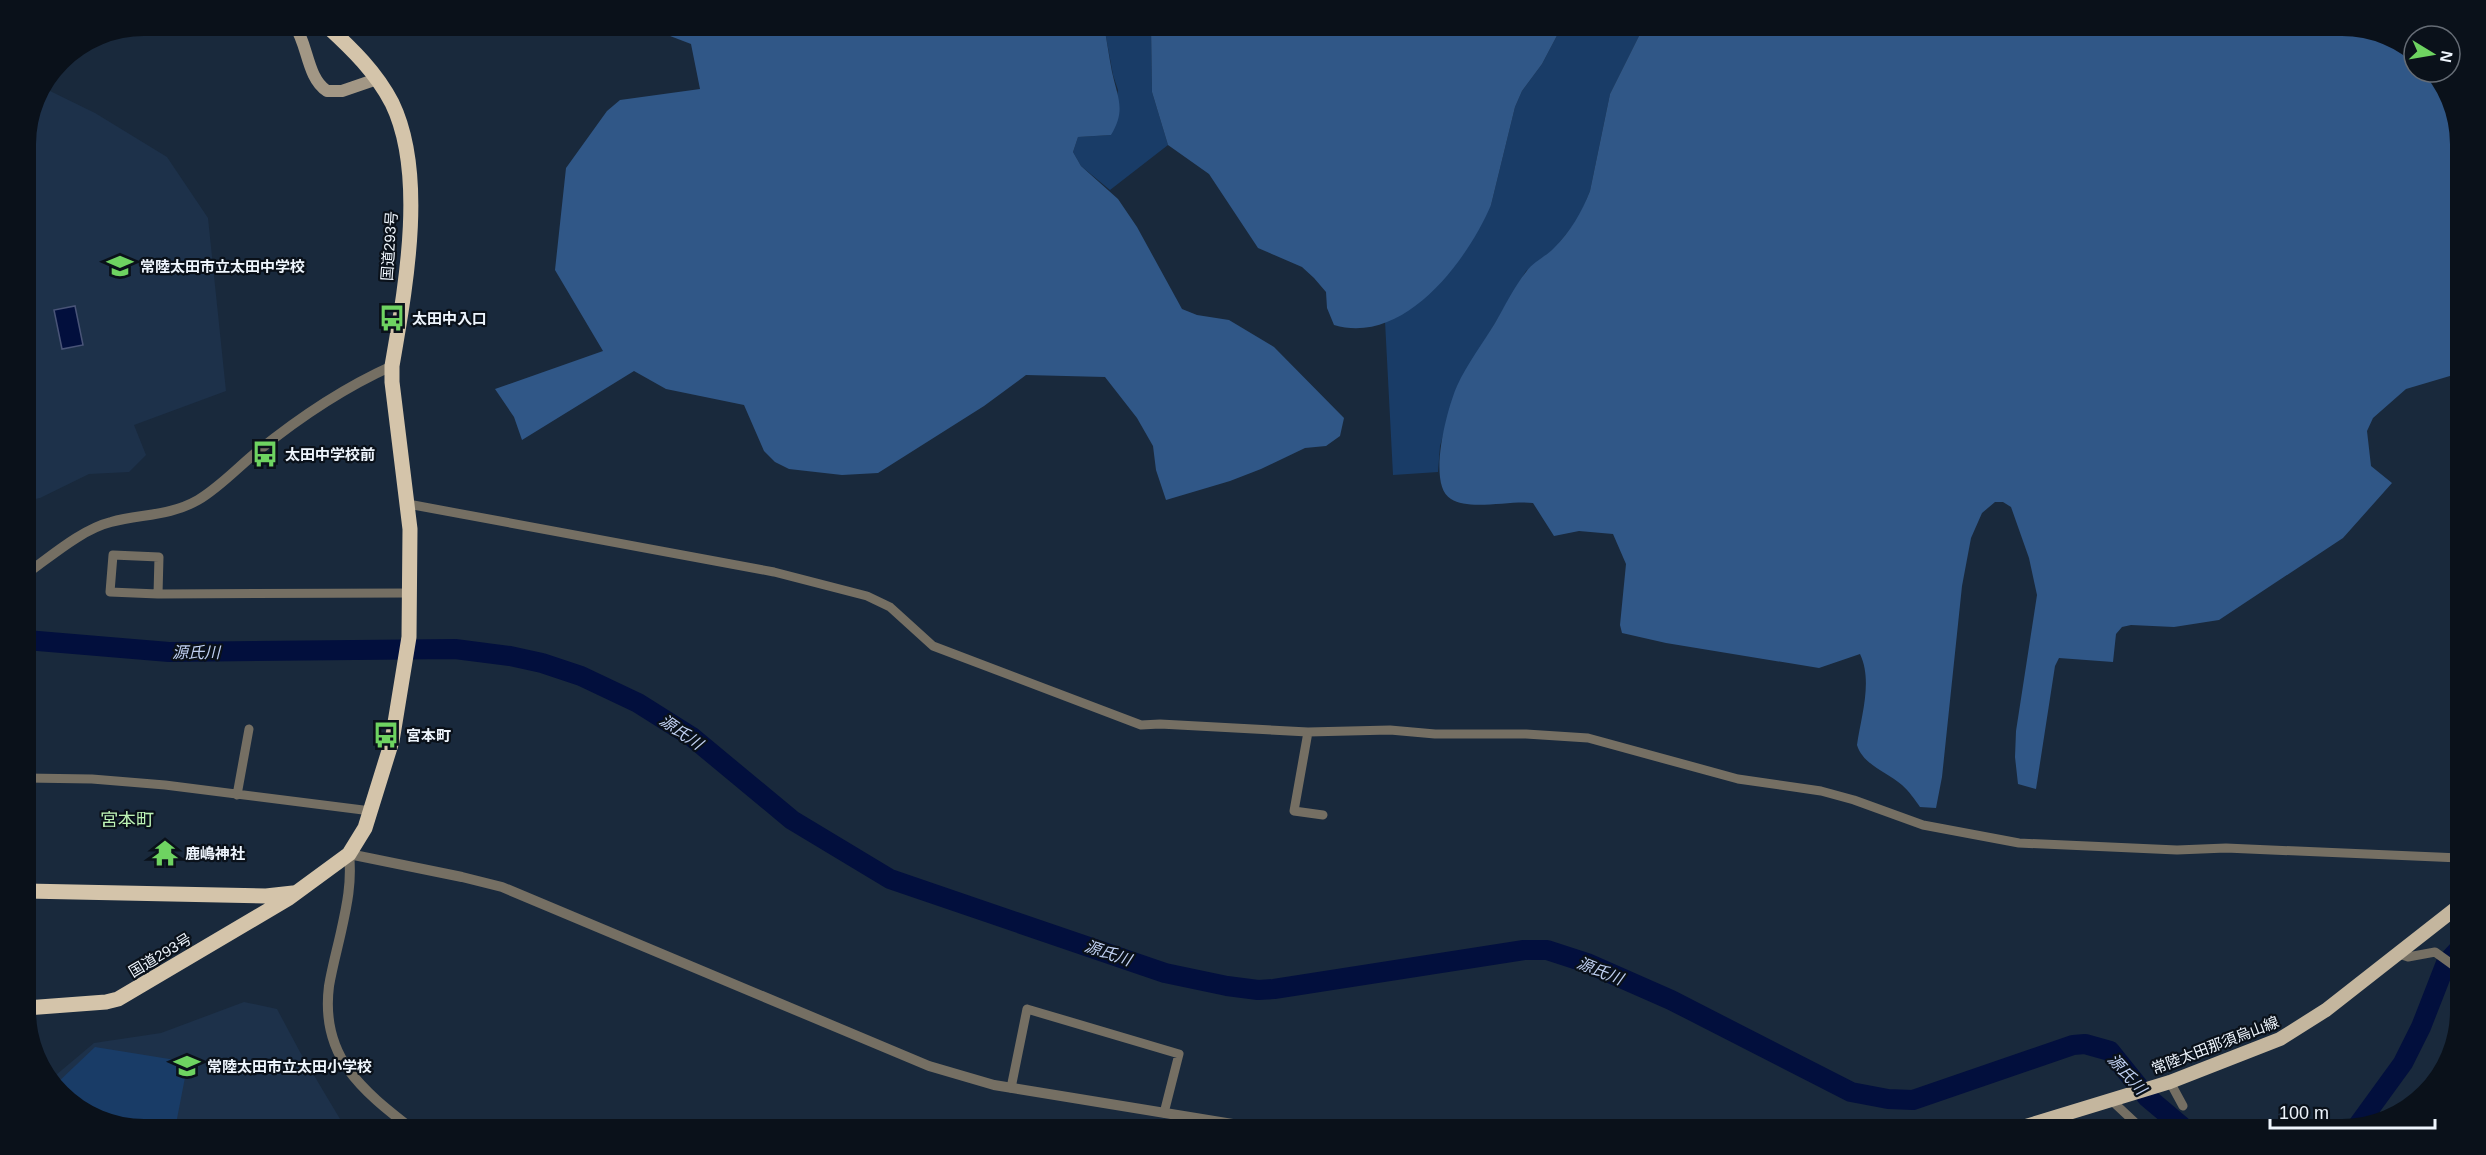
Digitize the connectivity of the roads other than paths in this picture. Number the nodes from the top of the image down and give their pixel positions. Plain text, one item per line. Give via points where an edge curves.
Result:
1 (301, 36) edge
2 (338, 36) edge
3 (377, 79) junction
4 (392, 366) junction
5 (408, 504) junction
6 (36, 567) edge
7 (411, 593) junction
8 (158, 594) junction
9 (249, 729) dead end
10 (1308, 732) junction
11 (36, 778) edge
12 (237, 795) junction
13 (371, 811) junction
14 (1323, 815) dead end
15 (349, 855) junction
16 (2450, 858) edge
17 (36, 891) edge
18 (268, 903) junction
19 (2450, 914) edge
20 (2399, 954) junction
21 (2450, 963) edge
22 (36, 1007) edge
23 (2164, 1084) junction
24 (1011, 1088) junction
25 (2115, 1099) junction
26 (2183, 1106) dead end
27 (1164, 1113) junction
28 (399, 1119) edge
29 (1199, 1119) edge
30 (2051, 1119) edge
31 (2132, 1119) edge

1 - 3 main road via 316,80 327,91 342,91
2 - 3 highway, 国道293号
3 - 4 highway, 国道293号 via 391,101 405,140 410,207 408,272
4 - 5 highway, 国道293号
4 - 6 street via 320,405 197,501 167,513 110,522
5 - 7 highway, 国道293号
5 - 10 street via 774,572 867,596 890,607 933,646 1141,725
7 - 8 street
7 - 13 highway, 国道293号 via 409,637 392,741
8 - 8 street via 110,592 112,555 159,557
9 - 12 street
10 - 14 street via 1294,811
10 - 16 street via 1390,730 1588,738 1738,779 1821,791 1923,825 2019,843
11 - 12 street via 165,785
12 - 13 street
13 - 15 highway, 国道293号
15 - 18 highway, 国道293号 via 299,891
15 - 24 street via 502,887 929,1065
15 - 28 street via 351,887 329,986 330,1028 339,1057 357,1083
17 - 18 highway
18 - 22 highway, 国道293号 via 118,999
19 - 20 main road, 常陸太田那須烏山線
20 - 21 street via 2408,957 2435,952
20 - 23 main road, 常陸太田那須烏山線 via 2303,1026 2247,1053
23 - 25 main road, 常陸太田那須烏山線
23 - 26 street
24 - 27 street
24 - 27 street via 1027,1009 1179,1054
25 - 30 main road, 常陸太田那須烏山線
25 - 31 street
27 - 29 street

